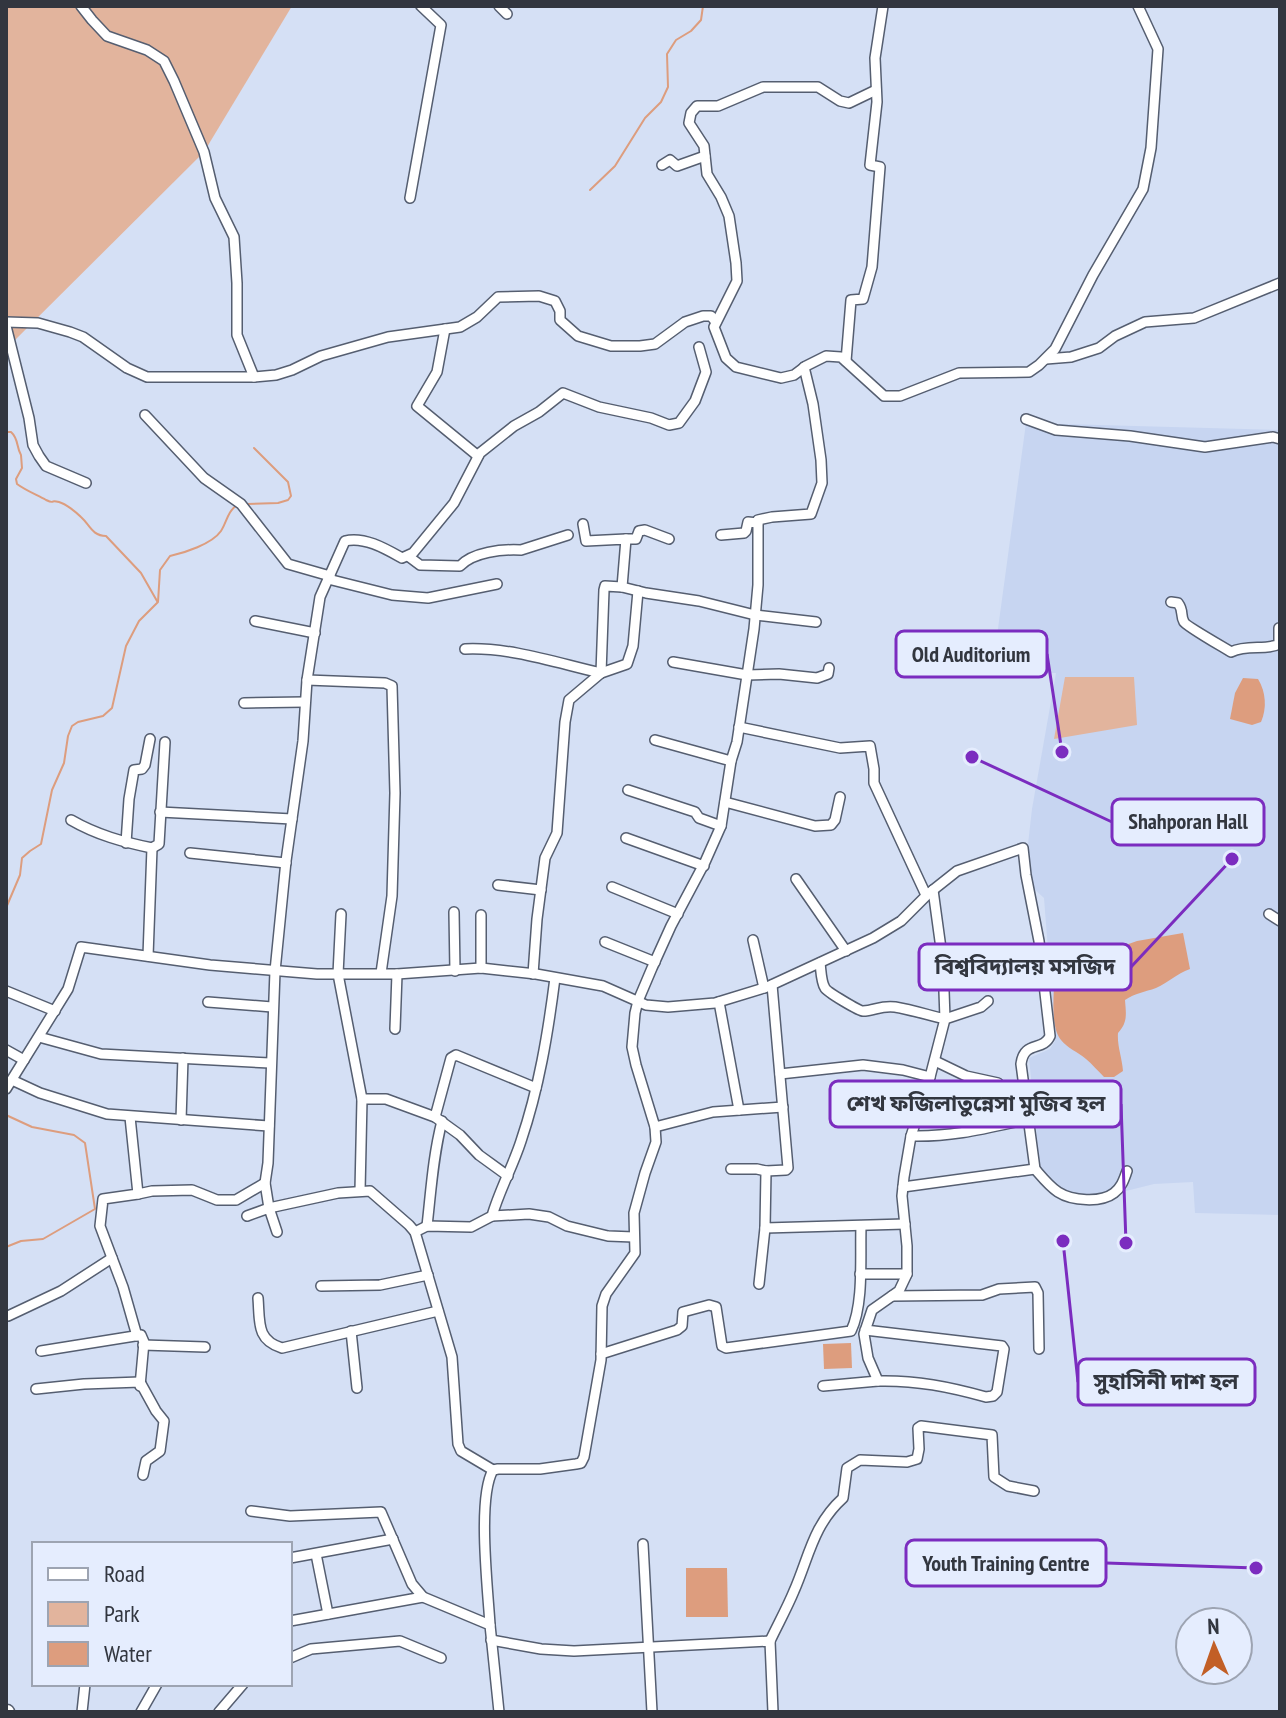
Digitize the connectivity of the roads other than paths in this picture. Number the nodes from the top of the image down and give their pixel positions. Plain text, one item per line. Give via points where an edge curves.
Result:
1 (81, 6) edge
2 (421, 6) edge
3 (499, 6) edge
4 (883, 6) edge
5 (1138, 6) edge
6 (507, 14) dead end
7 (876, 90) junction
8 (705, 156) junction
9 (662, 165) dead end
10 (410, 198) dead end
11 (1280, 283) edge
12 (716, 322) junction
13 (6, 324) edge
14 (445, 329) junction
15 (699, 347) dead end
16 (1046, 359) junction
17 (846, 361) junction
18 (804, 367) junction
19 (254, 377) junction
20 (145, 415) dead end
21 (1026, 419) dead end
22 (1280, 439) edge
23 (478, 456) junction
24 (86, 483) dead end
25 (758, 523) junction
26 (583, 524) dead end
27 (568, 535) dead end
28 (721, 535) dead end
29 (626, 539) junction
30 (669, 539) dead end
31 (408, 556) junction
32 (329, 578) junction
33 (497, 584) dead end
34 (622, 587) junction
35 (638, 591) junction
36 (1171, 602) dead end
37 (755, 615) junction
38 (255, 621) dead end
39 (816, 622) dead end
40 (1280, 628) edge
41 (315, 633) junction
42 (465, 649) dead end
43 (673, 662) dead end
44 (829, 668) dead end
45 (601, 673) junction
46 (747, 675) junction
47 (307, 680) junction
48 (305, 702) junction
49 (244, 703) dead end
50 (739, 727) junction
51 (150, 739) dead end
52 (655, 740) dead end
53 (165, 742) dead end
54 (731, 761) junction
55 (628, 790) dead end
56 (840, 797) dead end
57 (725, 802) junction
58 (160, 812) junction
59 (292, 819) junction
60 (71, 820) dead end
61 (721, 826) junction
62 (626, 838) dead end
63 (126, 843) junction
64 (152, 848) junction
65 (190, 853) dead end
66 (286, 863) junction
67 (704, 866) junction
68 (796, 879) dead end
69 (498, 885) dead end
70 (612, 887) dead end
71 (541, 890) junction
72 (930, 892) junction
73 (454, 912) dead end
74 (341, 914) dead end
75 (678, 914) junction
76 (1269, 914) dead end
77 (481, 915) dead end
78 (1280, 921) edge
79 (753, 940) dead end
80 (605, 942) dead end
81 (846, 951) junction
82 (148, 956) junction
83 (655, 962) junction
84 (820, 963) junction
85 (481, 968) junction
86 (275, 971) junction
87 (455, 971) junction
88 (381, 973) junction
89 (338, 974) junction
90 (397, 974) junction
91 (533, 974) junction
92 (555, 978) junction
93 (768, 987) junction
94 (6, 991) edge
95 (638, 1001) junction
96 (988, 1001) dead end
97 (208, 1002) dead end
98 (719, 1002) junction
99 (272, 1007) junction
100 (55, 1011) junction
101 (945, 1019) junction
102 (395, 1029) dead end
103 (39, 1037) junction
104 (6, 1050) edge
105 (183, 1058) junction
106 (24, 1060) junction
107 (935, 1061) junction
108 (270, 1063) junction
109 (780, 1074) junction
110 (930, 1077) junction
111 (998, 1083) dead end
112 (9, 1084) edge
113 (536, 1088) junction
114 (362, 1099) junction
115 (783, 1107) junction
116 (739, 1110) junction
117 (130, 1117) junction
118 (438, 1119) junction
119 (1029, 1119) junction
120 (181, 1120) junction
121 (269, 1126) junction
122 (655, 1127) junction
123 (911, 1136) junction
124 (731, 1169) dead end
125 (1035, 1169) junction
126 (766, 1171) junction
127 (1127, 1171) dead end
128 (508, 1176) junction
129 (265, 1183) junction
130 (903, 1187) junction
131 (360, 1191) junction
132 (138, 1194) junction
133 (269, 1208) junction
134 (247, 1216) dead end
135 (492, 1216) junction
136 (905, 1224) junction
137 (427, 1226) junction
138 (861, 1226) junction
139 (765, 1228) junction
140 (277, 1232) dead end
141 (415, 1232) junction
142 (634, 1237) junction
143 (112, 1258) junction
144 (860, 1274) junction
145 (907, 1274) junction
146 (428, 1275) junction
147 (759, 1284) dead end
148 (321, 1286) dead end
149 (892, 1296) junction
150 (258, 1298) dead end
151 (438, 1311) junction
152 (8, 1316) dead end
153 (865, 1330) junction
154 (351, 1331) junction
155 (137, 1336) junction
156 (143, 1345) junction
157 (205, 1347) dead end
158 (1039, 1349) dead end
159 (41, 1351) dead end
160 (601, 1354) junction
161 (878, 1381) junction
162 (140, 1386) junction
163 (823, 1386) dead end
164 (357, 1388) dead end
165 (36, 1389) dead end
166 (493, 1470) junction
167 (143, 1475) dead end
168 (1034, 1491) dead end
169 (251, 1511) dead end
170 (393, 1539) junction
171 (643, 1544) dead end
172 (316, 1554) junction
173 (292, 1558) edge
174 (423, 1597) junction
175 (328, 1614) junction
176 (292, 1621) edge
177 (490, 1625) junction
178 (491, 1640) junction
179 (770, 1641) junction
180 (649, 1647) junction
181 (292, 1657) edge
182 (441, 1658) dead end
183 (85, 1686) edge
184 (156, 1686) edge
185 (241, 1686) edge
186 (82, 1712) edge
187 (141, 1712) edge
188 (219, 1712) edge
189 (499, 1712) edge
190 (652, 1712) edge
191 (773, 1712) edge

1 - 19 street via 107,36 164,61 174,81 234,237 237,335
2 - 10 street via 441,25
3 - 6 street
4 - 7 street
5 - 16 street via 1158,49 1143,189
7 - 8 street via 849,103 818,87 763,87 718,106 697,106 689,123
7 - 17 street via 870,165 880,167 872,267 863,299 851,300
8 - 9 street via 677,166 670,160
8 - 12 street via 707,174 729,216 736,263 737,281
11 - 16 street via 1194,318 1145,322 1099,348
12 - 14 street via 703,316 655,344 611,346 578,336 560,320 555,301 523,296 498,297 477,317
12 - 18 street via 726,358 736,367 781,378
13 - 19 street via 38,323 70,332 147,377
13 - 24 street via 33,445 46,466
14 - 19 street via 388,337 276,375
14 - 23 street via 437,372 417,406
15 - 23 street via 706,372 679,423 599,407 563,393
16 - 17 street via 1029,372 959,373 892,397 884,396
17 - 18 street via 826,356
18 - 25 street via 821,460 819,494 811,514
20 - 32 street via 204,478 241,504 288,564
21 - 22 street via 1056,430 1205,447
23 - 31 street via 454,503
25 - 28 street via 748,522 744,533
25 - 37 street
26 - 29 street via 586,541
27 - 31 street via 521,550 468,558 460,566 420,565
29 - 30 street via 636,539 645,530
29 - 34 street
31 - 32 street via 351,539 345,541
32 - 33 street via 392,595 428,598
32 - 41 street via 320,597
34 - 35 street
34 - 45 street via 604,590
35 - 37 street
35 - 45 street via 627,664
36 - 40 street via 1182,608 1187,626 1231,652 1248,646 1275,647
37 - 39 street
37 - 46 street
38 - 41 street
41 - 47 street
42 - 45 street via 525,655
43 - 46 street
44 - 46 street via 817,678
45 - 71 street via 569,700 557,833 545,858
46 - 50 street
47 - 48 street
47 - 88 street via 392,686 392,896
48 - 49 street
48 - 59 street
50 - 54 street
50 - 72 street via 840,748 870,746 874,783
51 - 63 street via 145,765 134,770
52 - 54 street
53 - 58 street
54 - 57 street
55 - 61 street
56 - 57 street via 831,825 815,826
57 - 61 street
58 - 59 street
58 - 64 street via 159,844
59 - 66 street
60 - 63 street
61 - 67 street
62 - 67 street
63 - 64 street
64 - 82 street
65 - 66 street
66 - 86 street
67 - 75 street
68 - 81 street
69 - 71 street
70 - 75 street
71 - 91 street
72 - 81 street via 901,921
72 - 101 street via 943,963
72 - 119 street via 957,871 1023,848 1050,1036 1022,1057
73 - 87 street
74 - 89 street
75 - 83 street
76 - 78 street
77 - 85 street
79 - 93 street
80 - 83 street
81 - 84 street
82 - 86 street
82 - 100 street via 81,947
83 - 95 street
84 - 93 street
84 - 101 street via 826,990 857,1009 891,1007
85 - 87 street
85 - 91 street
86 - 89 street
86 - 99 street
87 - 90 street
88 - 89 street
88 - 90 street
89 - 114 street
90 - 102 street
91 - 92 street
92 - 95 street via 603,986
92 - 113 street
93 - 98 street
93 - 109 street
94 - 100 street
95 - 98 street via 668,1007
95 - 122 street via 632,1047
96 - 101 street
97 - 99 street
98 - 116 street
99 - 108 street
100 - 103 street
101 - 107 street
103 - 105 street via 101,1054
103 - 106 street
104 - 106 street
105 - 108 street
105 - 120 street
106 - 112 street
107 - 110 street
107 - 111 street
108 - 121 street
109 - 110 street via 863,1065
109 - 115 street
110 - 123 street
112 - 117 street
113 - 118 street via 456,1055 451,1058
113 - 128 street
114 - 118 street via 386,1099
114 - 131 street
115 - 116 street
115 - 126 street via 788,1169
116 - 122 street
117 - 120 street
117 - 132 street
118 - 128 street
118 - 137 street
119 - 123 street via 955,1135
119 - 125 street
120 - 121 street
121 - 129 street
122 - 142 street via 656,1142 634,1213
123 - 130 street
124 - 126 street
125 - 127 street via 1060,1194 1089,1199 1112,1195
125 - 130 street
126 - 139 street
128 - 135 street
129 - 132 street via 236,1200 217,1200 192,1190
129 - 133 street
130 - 136 street
131 - 133 street
131 - 141 street via 370,1191
132 - 143 street via 103,1199 100,1226
133 - 134 street
133 - 140 street
135 - 137 street via 471,1227
135 - 142 street via 529,1214 608,1236
136 - 138 street
136 - 145 street
137 - 141 street
138 - 139 street
138 - 144 street
139 - 147 street
141 - 146 street
142 - 160 street via 635,1253 602,1306
143 - 152 street
143 - 155 street
144 - 145 street
144 - 160 street via 851,1331 726,1348 716,1307 709,1305 683,1312 677,1330
145 - 149 street
146 - 148 street via 380,1285
146 - 151 street
149 - 153 street via 872,1310
149 - 158 street via 982,1295 1035,1287
150 - 154 street via 261,1333 273,1345 282,1348
151 - 154 street
151 - 166 street via 452,1357 458,1444
153 - 161 street via 868,1358
153 - 161 street via 1004,1349 993,1396
154 - 164 street
155 - 156 street
155 - 159 street
156 - 157 street
156 - 162 street
160 - 166 street via 581,1463
161 - 163 street
162 - 165 street
162 - 167 street via 164,1421 160,1451 146,1461
166 - 177 street via 484,1518
168 - 179 street via 994,1477 992,1435 921,1426 917,1459 860,1460 847,1468 843,1498 814,1536
169 - 170 street via 290,1516 381,1512
170 - 172 street
170 - 174 street
171 - 180 street
172 - 173 street
172 - 175 street
174 - 175 street
174 - 177 street
175 - 176 street
177 - 178 street
178 - 180 street via 574,1651
178 - 189 street
179 - 180 street
179 - 191 street
180 - 190 street
181 - 182 street via 311,1649 400,1641
183 - 186 street
184 - 187 street
185 - 188 street

